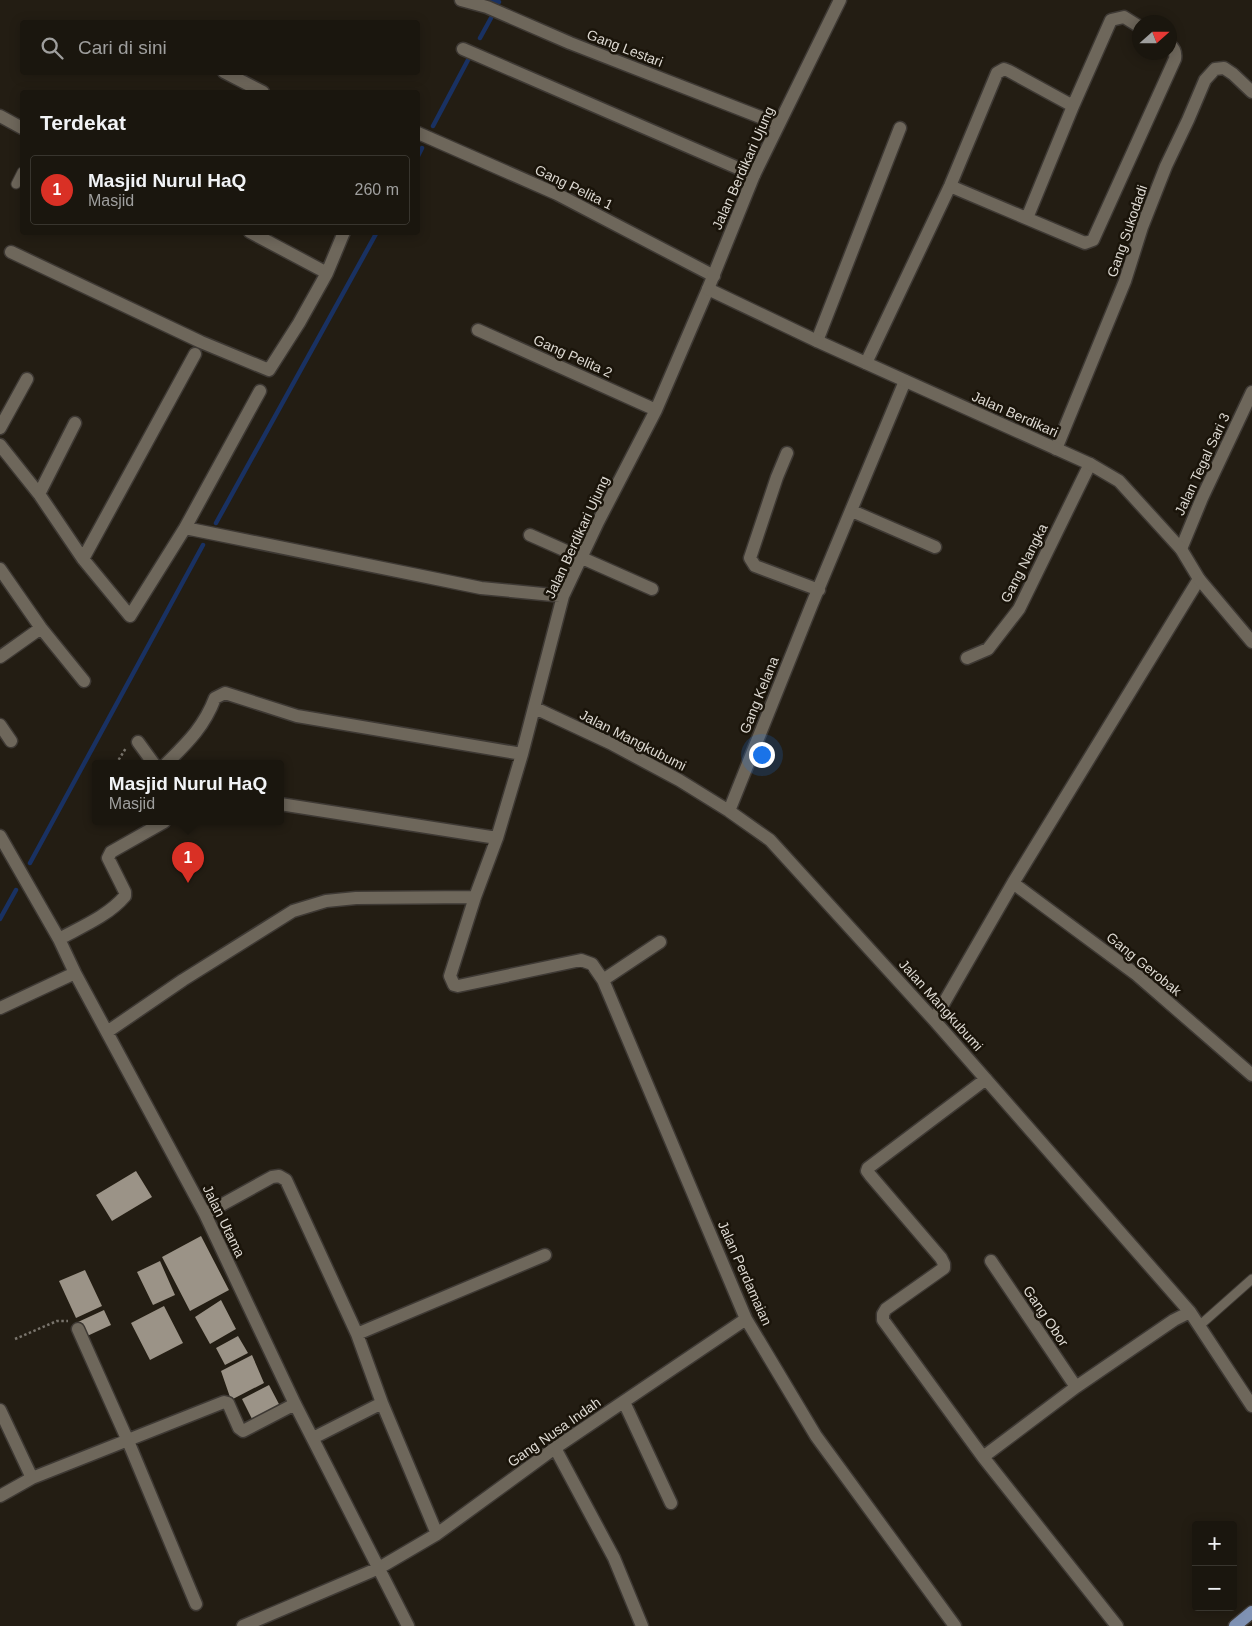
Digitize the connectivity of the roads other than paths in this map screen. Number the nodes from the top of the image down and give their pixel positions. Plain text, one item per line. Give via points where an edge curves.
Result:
1 (462, 0) edge
2 (840, 0) edge
3 (1132, 22) edge
4 (463, 48) dead end
5 (1175, 60) edge
6 (230, 75) edge
7 (259, 90) edge
8 (1252, 92) edge
9 (1073, 106) junction
10 (0, 116) edge
11 (778, 124) junction
12 (20, 127) edge
13 (900, 128) dead end
14 (420, 134) edge
15 (754, 175) junction
16 (20, 176) edge
17 (16, 184) dead end
18 (950, 186) junction
19 (1027, 218) junction
20 (256, 235) edge
21 (343, 235) edge
22 (11, 252) dead end
23 (327, 273) junction
24 (714, 276) junction
25 (708, 289) junction
26 (478, 330) dead end
27 (816, 341) junction
28 (195, 354) dead end
29 (866, 363) junction
30 (27, 379) dead end
31 (905, 381) junction
32 (260, 391) dead end
33 (1252, 392) edge
34 (656, 410) junction
35 (75, 423) dead end
36 (0, 428) edge
37 (0, 444) edge
38 (1056, 449) junction
39 (787, 454) dead end
40 (1090, 464) junction
41 (39, 494) junction
42 (852, 511) junction
43 (185, 528) junction
44 (530, 535) dead end
45 (935, 547) dead end
46 (1181, 549) junction
47 (582, 557) junction
48 (83, 559) junction
49 (0, 569) edge
50 (1199, 579) junction
51 (652, 590) dead end
52 (819, 590) junction
53 (563, 596) junction
54 (41, 628) junction
55 (1252, 642) edge
56 (0, 657) edge
57 (967, 658) dead end
58 (84, 681) dead end
59 (535, 708) junction
60 (0, 725) edge
61 (11, 741) dead end
62 (138, 742) road end
63 (522, 754) junction
64 (151, 760) edge
65 (170, 760) edge
66 (284, 805) edge
67 (729, 811) junction
68 (159, 825) edge
69 (0, 836) edge
70 (497, 838) junction
71 (1013, 883) junction
72 (475, 897) junction
73 (59, 939) junction
74 (660, 942) dead end
75 (75, 973) junction
76 (603, 980) junction
77 (0, 1008) edge
78 (934, 1020) junction
79 (107, 1032) junction
80 (1252, 1075) edge
81 (986, 1079) junction
82 (205, 1214) junction
83 (545, 1255) dead end
84 (991, 1261) dead end
85 (1252, 1279) edge
86 (1190, 1312) junction
87 (746, 1319) junction
88 (1199, 1326) junction
89 (78, 1329) road end
90 (357, 1334) junction
91 (1076, 1387) junction
92 (382, 1402) junction
93 (624, 1402) junction
94 (295, 1404) junction
95 (1252, 1406) edge
96 (0, 1410) edge
97 (313, 1438) junction
98 (128, 1441) junction
99 (555, 1448) junction
100 (983, 1457) junction
101 (32, 1478) junction
102 (0, 1496) edge
103 (671, 1503) dead end
104 (437, 1534) junction
105 (379, 1568) junction
106 (196, 1604) dead end
107 (1252, 1612) edge
108 (243, 1626) edge
109 (408, 1626) edge
110 (642, 1626) edge
111 (955, 1626) edge
112 (1117, 1626) edge
113 (1235, 1626) edge

1 - 11 street, Gang Lestari via 488,7
2 - 11 street, Jalan Berdikari Ujung
3 - 9 street via 1124,17 1111,20
4 - 15 street
5 - 19 street via 1095,238 1085,243
6 - 7 street
8 - 38 street, Gang Sukodadi via 1224,68 1215,69 1205,80 1166,166 1125,281
9 - 18 street via 1004,69 1000,70
9 - 19 street
10 - 12 street
11 - 15 street, Jalan Berdikari Ujung
13 - 27 street
14 - 24 street, Gang Pelita 1 via 557,194
15 - 24 street, Jalan Berdikari Ujung
16 - 17 lane
18 - 19 street
18 - 29 street
20 - 23 street
21 - 23 street
22 - 23 street via 192,338 269,370
24 - 25 street, Jalan Berdikari Ujung
25 - 27 street, Jalan Berdikari
25 - 34 street, Jalan Berdikari Ujung
26 - 34 street, Gang Pelita 2
27 - 29 street, Jalan Berdikari
28 - 48 street
29 - 31 street, Jalan Berdikari
30 - 36 street
31 - 38 street, Jalan Berdikari
31 - 42 street, Gang Kelana
32 - 43 street
33 - 46 street, Jalan Tegal Sari 3
34 - 47 street, Jalan Berdikari Ujung
35 - 41 street
37 - 41 street
38 - 40 street, Jalan Berdikari
39 - 52 street via 750,558 755,566
40 - 46 street, Jalan Berdikari via 1119,481
40 - 57 street, Gang Nangka via 1019,609 988,649
41 - 48 street
42 - 45 street
42 - 52 street, Gang Kelana
43 - 48 street via 130,616
43 - 53 street via 481,588
44 - 47 street
46 - 50 street, Jalan Berdikari
47 - 51 street
47 - 53 street, Jalan Berdikari Ujung
49 - 54 street
50 - 55 street, Jalan Berdikari
50 - 71 street
52 - 67 street, Gang Kelana
53 - 59 street, Jalan Berdikari Ujung
54 - 56 street
54 - 58 street
59 - 63 street, Jalan Berdikari Ujung
59 - 67 street, Jalan Mangkubumi via 610,743
60 - 61 street
62 - 64 street
63 - 65 street via 297,716 225,693 215,698 198,731
63 - 70 street, Jalan Berdikari Ujung
66 - 70 street
67 - 78 street, Jalan Mangkubumi via 770,840
68 - 73 street via 111,852 108,858 125,892 121,901
69 - 73 street, Jalan Utama
70 - 72 street, Jalan Berdikari Ujung
71 - 78 street
71 - 80 street, Gang Gerobak via 1136,975
72 - 76 street, Jalan Berdikari Ujung via 450,976 454,985 581,960 592,964
72 - 79 street via 356,898 326,901 293,911
73 - 75 street, Jalan Utama
74 - 76 street
75 - 77 street
75 - 79 street, Jalan Utama
76 - 87 street, Jalan Perdamaian
78 - 81 street, Jalan Mangkubumi
79 - 82 street, Jalan Utama
81 - 86 street, Jalan Mangkubumi
81 - 100 street via 867,1171 944,1264 944,1268 886,1309 883,1320
82 - 90 street via 272,1177 286,1180
82 - 94 street, Jalan Utama
83 - 90 street
84 - 91 street, Gang Obor
85 - 88 lane
86 - 88 street, Jalan Mangkubumi
86 - 91 street
87 - 93 street, Gang Nusa Indah
87 - 111 street, Jalan Perdamaian via 816,1436
88 - 95 street, Jalan Mangkubumi
89 - 98 street
90 - 92 street
91 - 100 street
92 - 97 street
92 - 104 street
93 - 99 street, Gang Nusa Indah
93 - 103 street
94 - 97 street, Jalan Utama
94 - 98 street via 243,1431 228,1403 224,1402
96 - 101 street
97 - 105 street, Jalan Utama
98 - 101 street
98 - 106 street
99 - 104 street, Gang Nusa Indah
99 - 110 street via 614,1558
100 - 112 street
101 - 102 street
104 - 105 street, Gang Nusa Indah
105 - 108 street, Gang Nusa Indah
105 - 109 street, Jalan Utama
107 - 113 main road

